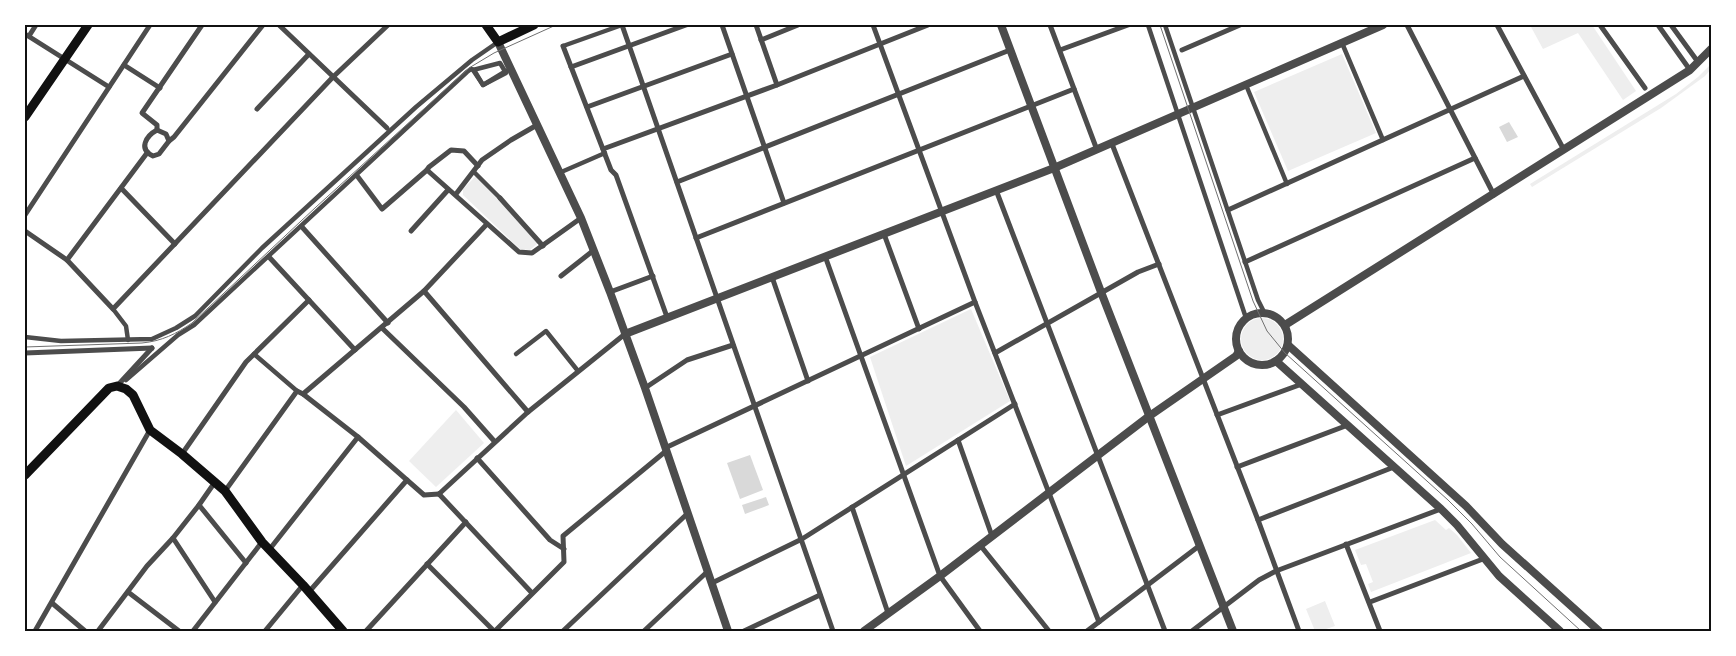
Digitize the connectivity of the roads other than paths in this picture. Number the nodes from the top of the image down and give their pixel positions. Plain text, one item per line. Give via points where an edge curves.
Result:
1 (36, 25) edge
2 (88, 25) edge
3 (150, 25) edge
4 (202, 25) edge
5 (263, 25) edge
6 (279, 25) edge
7 (388, 25) edge
8 (486, 25) edge
9 (534, 25) edge
10 (622, 25) edge
11 (686, 25) edge
12 (722, 25) edge
13 (756, 25) edge
14 (798, 25) edge
15 (873, 25) edge
16 (928, 25) edge
17 (1001, 25) edge
18 (1050, 25) edge
19 (1128, 25) edge
20 (1148, 25) edge
21 (1165, 25) edge
22 (1240, 25) edge
23 (1383, 25) edge
24 (1406, 25) edge
25 (1497, 25) edge
26 (1600, 25) edge
27 (1658, 25) edge
28 (1671, 25) edge
29 (27, 35) edge
30 (761, 40) junction
31 (498, 42) junction
32 (1342, 43) junction
33 (880, 44) junction
34 (563, 46) joint
35 (629, 46) junction
36 (1711, 49) edge
37 (1010, 50) junction
38 (1060, 50) junction
39 (1182, 50) dead end
40 (309, 54) junction
41 (732, 54) junction
42 (65, 59) junction
43 (1698, 62) junction
44 (124, 65) junction
45 (571, 67) junction
46 (473, 70) junction
47 (1690, 70) junction
48 (1524, 76) junction
49 (333, 77) junction
50 (777, 85) junction
51 (1246, 85) junction
52 (109, 86) junction
53 (643, 86) junction
54 (160, 88) junction
55 (1644, 88) dead end
56 (1074, 89) junction
57 (899, 94) junction
58 (747, 96) junction
59 (1031, 106) junction
60 (587, 107) junction
61 (1194, 107) junction
62 (257, 109) dead end
63 (1450, 109) junction
64 (1178, 114) junction
65 (25, 117) edge
66 (537, 125) junction
67 (658, 129) junction
68 (157, 130) junction
69 (389, 130) junction
70 (1383, 140) junction
71 (169, 141) junction
72 (1112, 144) junction
73 (765, 147) junction
74 (1096, 150) junction
75 (1564, 150) junction
76 (604, 151) junction
77 (920, 151) junction
78 (147, 153) junction
79 (1474, 158) junction
80 (478, 166) junction
81 (351, 168) junction
82 (1054, 168) junction
83 (427, 170) junction
84 (474, 172) junction
85 (559, 172) junction
86 (357, 176) junction
87 (677, 182) junction
88 (1287, 184) junction
89 (121, 188) junction
90 (448, 190) junction
91 (996, 190) junction
92 (456, 194) junction
93 (1494, 195) junction
94 (500, 198) joint
95 (784, 203) junction
96 (1228, 210) junction
97 (942, 211) junction
98 (25, 215) edge
99 (581, 218) junction
100 (487, 224) junction
101 (302, 227) dead end
102 (25, 231) edge
103 (411, 231) dead end
104 (884, 234) junction
105 (696, 238) junction
106 (176, 244) junction
107 (543, 246) junction
108 (594, 250) junction
109 (825, 256) junction
110 (269, 257) dead end
111 (67, 260) junction
112 (1245, 262) junction
113 (1159, 264) junction
114 (561, 276) dead end
115 (653, 276) junction
116 (772, 277) junction
117 (424, 291) junction
118 (610, 292) junction
119 (1101, 292) junction
120 (717, 298) junction
121 (309, 300) junction
122 (975, 302) junction
123 (113, 309) junction
124 (1264, 312) junction
125 (668, 317) junction
126 (1246, 318) junction
127 (388, 323) junction
128 (1047, 323) junction
129 (1285, 325) junction
130 (382, 328) junction
131 (919, 329) junction
132 (625, 334) junction
133 (25, 337) edge
134 (152, 339) junction
135 (128, 340) junction
136 (733, 345) junction
137 (1288, 345) junction
138 (152, 348) junction
139 (355, 350) junction
140 (1239, 351) junction
141 (25, 353) edge
142 (995, 353) junction
143 (254, 354) junction
144 (516, 354) dead end
145 (861, 356) junction
146 (1276, 361) junction
147 (578, 371) junction
148 (1203, 378) junction
149 (126, 380) dead end
150 (808, 381) junction
151 (1302, 384) junction
152 (117, 386) junction
153 (644, 388) junction
154 (297, 391) junction
155 (303, 394) junction
156 (1015, 404) junction
157 (754, 406) junction
158 (528, 412) junction
159 (1217, 415) junction
160 (1148, 417) junction
161 (1348, 425) junction
162 (150, 430) junction
163 (358, 436) junction
164 (958, 440) junction
165 (495, 442) junction
166 (666, 449) junction
167 (182, 454) junction
168 (1098, 456) junction
169 (477, 458) junction
170 (1237, 467) junction
171 (1394, 467) junction
172 (904, 474) junction
173 (25, 476) edge
174 (407, 480) junction
175 (215, 482) junction
176 (225, 491) junction
177 (1049, 493) junction
178 (439, 494) junction
179 (199, 505) junction
180 (852, 507) junction
181 (1441, 509) junction
182 (688, 513) junction
183 (1258, 520) junction
184 (466, 522) junction
185 (992, 536) junction
186 (173, 538) junction
187 (802, 539) junction
188 (262, 542) junction
189 (1346, 544) junction
190 (980, 545) junction
191 (1199, 546) junction
192 (564, 549) junction
193 (269, 550) junction
194 (1483, 559) junction
195 (246, 563) junction
196 (427, 564) junction
197 (708, 571) junction
198 (1276, 572) junction
199 (940, 576) junction
200 (712, 583) junction
201 (303, 585) junction
202 (1148, 585) junction
203 (128, 592) junction
204 (308, 593) junction
205 (532, 594) junction
206 (820, 594) junction
207 (215, 602) junction
208 (1370, 602) junction
209 (52, 603) junction
210 (1224, 607) junction
211 (888, 613) junction
212 (1099, 622) junction
213 (725, 629) edge
214 (339, 630) edge
215 (35, 631) edge
216 (85, 631) edge
217 (98, 631) edge
218 (179, 631) edge
219 (193, 631) edge
220 (265, 631) edge
221 (366, 631) edge
222 (494, 631) edge
223 (563, 631) edge
224 (644, 631) edge
225 (744, 631) edge
226 (833, 631) edge
227 (864, 631) edge
228 (980, 631) edge
229 (1049, 631) edge
230 (1087, 631) edge
231 (1165, 631) edge
232 (1192, 631) edge
233 (1233, 631) edge
234 (1299, 631) edge
235 (1380, 631) edge
236 (1560, 631) edge
237 (1598, 631) edge

1 - 29 street
2 - 42 main road
3 - 44 street
4 - 54 street
5 - 71 street
6 - 40 street
7 - 49 street
8 - 31 main road
9 - 31 main road
10 - 34 street
10 - 35 street
11 - 35 street
12 - 41 street
13 - 30 street
14 - 30 street
15 - 33 street
16 - 33 street
17 - 37 street
18 - 38 street
19 - 38 street
20 - 64 street
21 - 61 street
22 - 39 street
23 - 32 street
24 - 63 street
25 - 48 street
26 - 55 street
27 - 47 street
28 - 43 street
29 - 42 street
30 - 50 street
31 - 66 street
31 - 69 street
32 - 51 street
32 - 70 street
33 - 50 street
33 - 57 street
34 - 45 street
35 - 45 street
35 - 53 street
36 - 43 street
37 - 57 street
37 - 59 street
38 - 56 street
40 - 49 street
40 - 62 street
41 - 53 street
41 - 58 street
42 - 52 street
42 - 65 main road
43 - 47 street
44 - 52 street
44 - 54 street
45 - 60 street
46 - 46 street via 483,85 505,71 500,63
46 - 86 street
47 - 75 street
48 - 63 street
48 - 75 street
49 - 69 street
49 - 106 street
50 - 58 street
51 - 61 street
51 - 88 street
52 - 98 street
53 - 60 street
53 - 67 street
54 - 68 street via 142,113 157,125
56 - 59 street
56 - 74 street
57 - 73 street
57 - 77 street
58 - 67 street
58 - 73 street
59 - 77 street
59 - 82 street
60 - 76 street
61 - 64 street
61 - 96 street
63 - 70 street
63 - 79 street
64 - 72 street
64 - 126 street
66 - 80 street via 482,160
66 - 85 street
67 - 76 street
67 - 87 street
68 - 71 street via 166,134
68 - 78 street via 144,143
69 - 81 street
70 - 88 street
71 - 78 street via 159,154
72 - 74 street
72 - 113 street
73 - 87 street
73 - 95 street
74 - 82 street
75 - 93 street
76 - 85 street
76 - 115 street
77 - 95 street
77 - 97 street
78 - 89 street
79 - 93 street
79 - 112 street
80 - 83 street via 464,151 451,150
80 - 84 street
81 - 86 street
81 - 134 street via 262,248 194,316
82 - 91 street
82 - 119 street
83 - 86 street via 382,209
83 - 90 street
84 - 92 street
84 - 94 street
85 - 99 street
86 - 149 street via 194,325
87 - 105 street
88 - 96 street
89 - 106 street
89 - 111 street
90 - 92 street
90 - 103 street
91 - 97 street
91 - 128 street
92 - 100 street
93 - 129 street
94 - 107 street
95 - 105 street
96 - 112 street
97 - 104 street
97 - 122 street
99 - 107 street
99 - 108 street
100 - 107 street via 519,252 532,253
100 - 117 street
101 - 127 street
102 - 111 street
104 - 109 street
104 - 131 street
105 - 120 street
106 - 123 street
108 - 114 street
108 - 118 street
109 - 116 street
109 - 145 street
110 - 121 street
111 - 123 street
112 - 124 street
113 - 119 street
113 - 148 street
115 - 118 street
115 - 125 street
116 - 120 street
116 - 150 street
117 - 127 street
117 - 158 street
118 - 132 street
119 - 128 street
119 - 160 street
120 - 125 street
120 - 136 street
121 - 139 street
121 - 143 street
122 - 131 street
122 - 142 street
123 - 135 street via 126,326
124 - 126 street
124 - 129 street
125 - 132 street
126 - 140 street via 1236,336
127 - 130 street
128 - 142 street
128 - 168 street
129 - 137 street
130 - 139 street
130 - 165 street via 464,407
131 - 145 street
132 - 147 street
132 - 153 street
133 - 135 street via 61,341
134 - 135 street
134 - 138 street
136 - 153 street via 687,360
136 - 157 street
137 - 146 street
137 - 237 street
138 - 141 street
138 - 152 street
139 - 155 street
140 - 146 street via 1251,363 1260,365
140 - 148 street
142 - 156 street
143 - 154 street
143 - 167 street
144 - 147 street via 546,331
145 - 150 street
145 - 172 street
146 - 151 street
147 - 158 street
148 - 159 street
148 - 160 street
150 - 157 street
151 - 159 street
151 - 161 street
152 - 162 main road via 126,388 133,395
152 - 173 main road via 109,388
153 - 166 street
154 - 155 street
154 - 176 street
155 - 163 street
156 - 164 street
156 - 177 street
157 - 166 street
157 - 187 street
158 - 165 street
159 - 170 street
160 - 168 street
160 - 191 street
161 - 170 street
161 - 171 street
162 - 167 main road
162 - 209 street
163 - 174 street
163 - 193 street
164 - 172 street
164 - 185 street
165 - 169 street
166 - 182 street
166 - 192 street via 563,536
167 - 175 main road
168 - 177 street
168 - 202 street
169 - 178 street
169 - 192 street via 550,540
170 - 183 street
171 - 181 street
171 - 183 street
172 - 180 street
172 - 199 street
174 - 178 street via 424,495
174 - 204 street
175 - 176 main road
175 - 179 street
176 - 188 main road
177 - 185 street
177 - 212 street
178 - 184 street
179 - 186 street
179 - 195 street
180 - 187 street
180 - 211 street
181 - 189 street
181 - 194 street
182 - 197 street
182 - 223 street
183 - 198 street
184 - 196 street
184 - 205 street
185 - 190 street
186 - 203 street
186 - 207 street
187 - 200 street
187 - 206 street
188 - 193 main road
188 - 195 street
189 - 198 street
189 - 208 street
190 - 199 street
190 - 229 street
191 - 202 street
191 - 210 street
192 - 205 street via 564,562
193 - 201 main road
194 - 208 street
194 - 236 street
195 - 207 street
196 - 221 street
196 - 222 street
197 - 200 street
197 - 224 street
198 - 210 street via 1259,580
198 - 234 street
199 - 211 street
199 - 228 street
200 - 213 street
201 - 204 main road
201 - 220 street
202 - 212 street
202 - 231 street
203 - 217 street
203 - 218 street
204 - 214 main road
205 - 222 street
206 - 225 street
206 - 226 street
207 - 219 street
208 - 235 street
209 - 215 street
209 - 216 street
210 - 232 street
210 - 233 street
211 - 227 street
212 - 230 street

